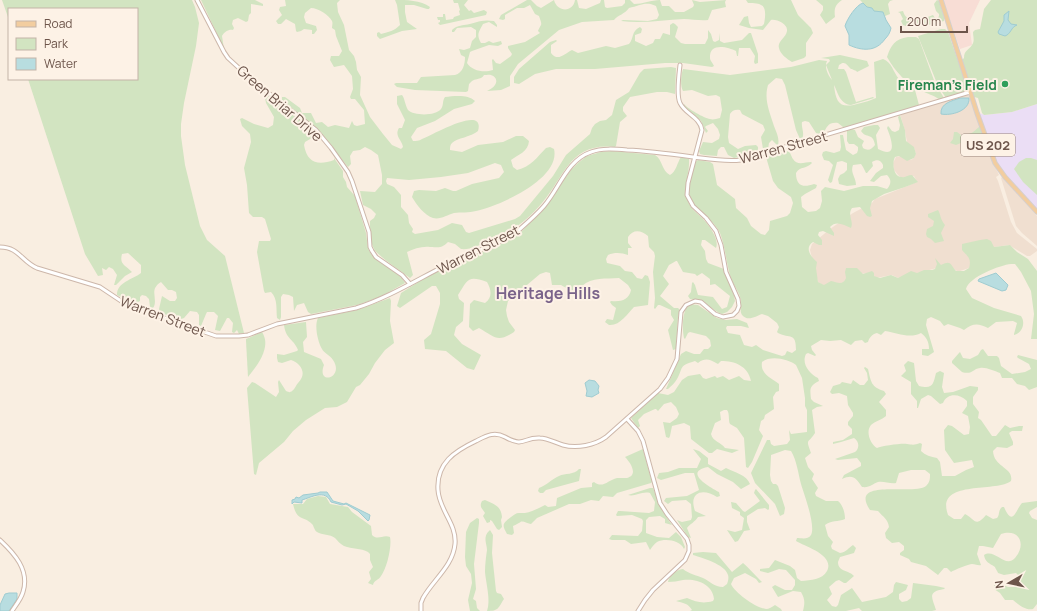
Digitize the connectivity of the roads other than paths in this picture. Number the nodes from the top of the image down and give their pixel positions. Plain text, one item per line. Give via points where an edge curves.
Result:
1 (197, 0) edge
2 (941, 0) edge
3 (680, 65) dead end
4 (970, 92) junction
5 (695, 157) junction
6 (1037, 212) edge
7 (0, 247) edge
8 (410, 284) junction
9 (627, 419) junction
10 (0, 540) edge
11 (12, 611) edge
12 (421, 611) edge
13 (638, 611) edge

1 - 8 street, Green Briar Drive via 228,58 316,130 331,148 352,181 369,232 372,251
2 - 4 main road, US 202
3 - 5 street via 679,100 701,126 702,133
4 - 5 street, Warren Street via 746,159 724,161
4 - 6 main road, US 202 via 996,166
5 - 8 street, Warren Street via 612,149 588,153 574,163 544,206 519,230
5 - 9 street via 687,187 688,199 716,231 726,272 739,306 733,315 723,318 701,302 686,304 681,312 678,350 672,371 660,389
7 - 8 street, Warren Street via 15,251 37,268 96,285 133,307 216,336 240,336 277,324 356,308
9 - 12 street via 603,439 589,444 571,446 540,438 518,442 494,434 462,447 452,455 441,472 438,489 441,505 454,532 454,552 420,603
9 - 13 street via 638,430 643,441 660,503 689,545 688,555 684,561 653,590
10 - 11 street via 18,558 24,573 24,591

